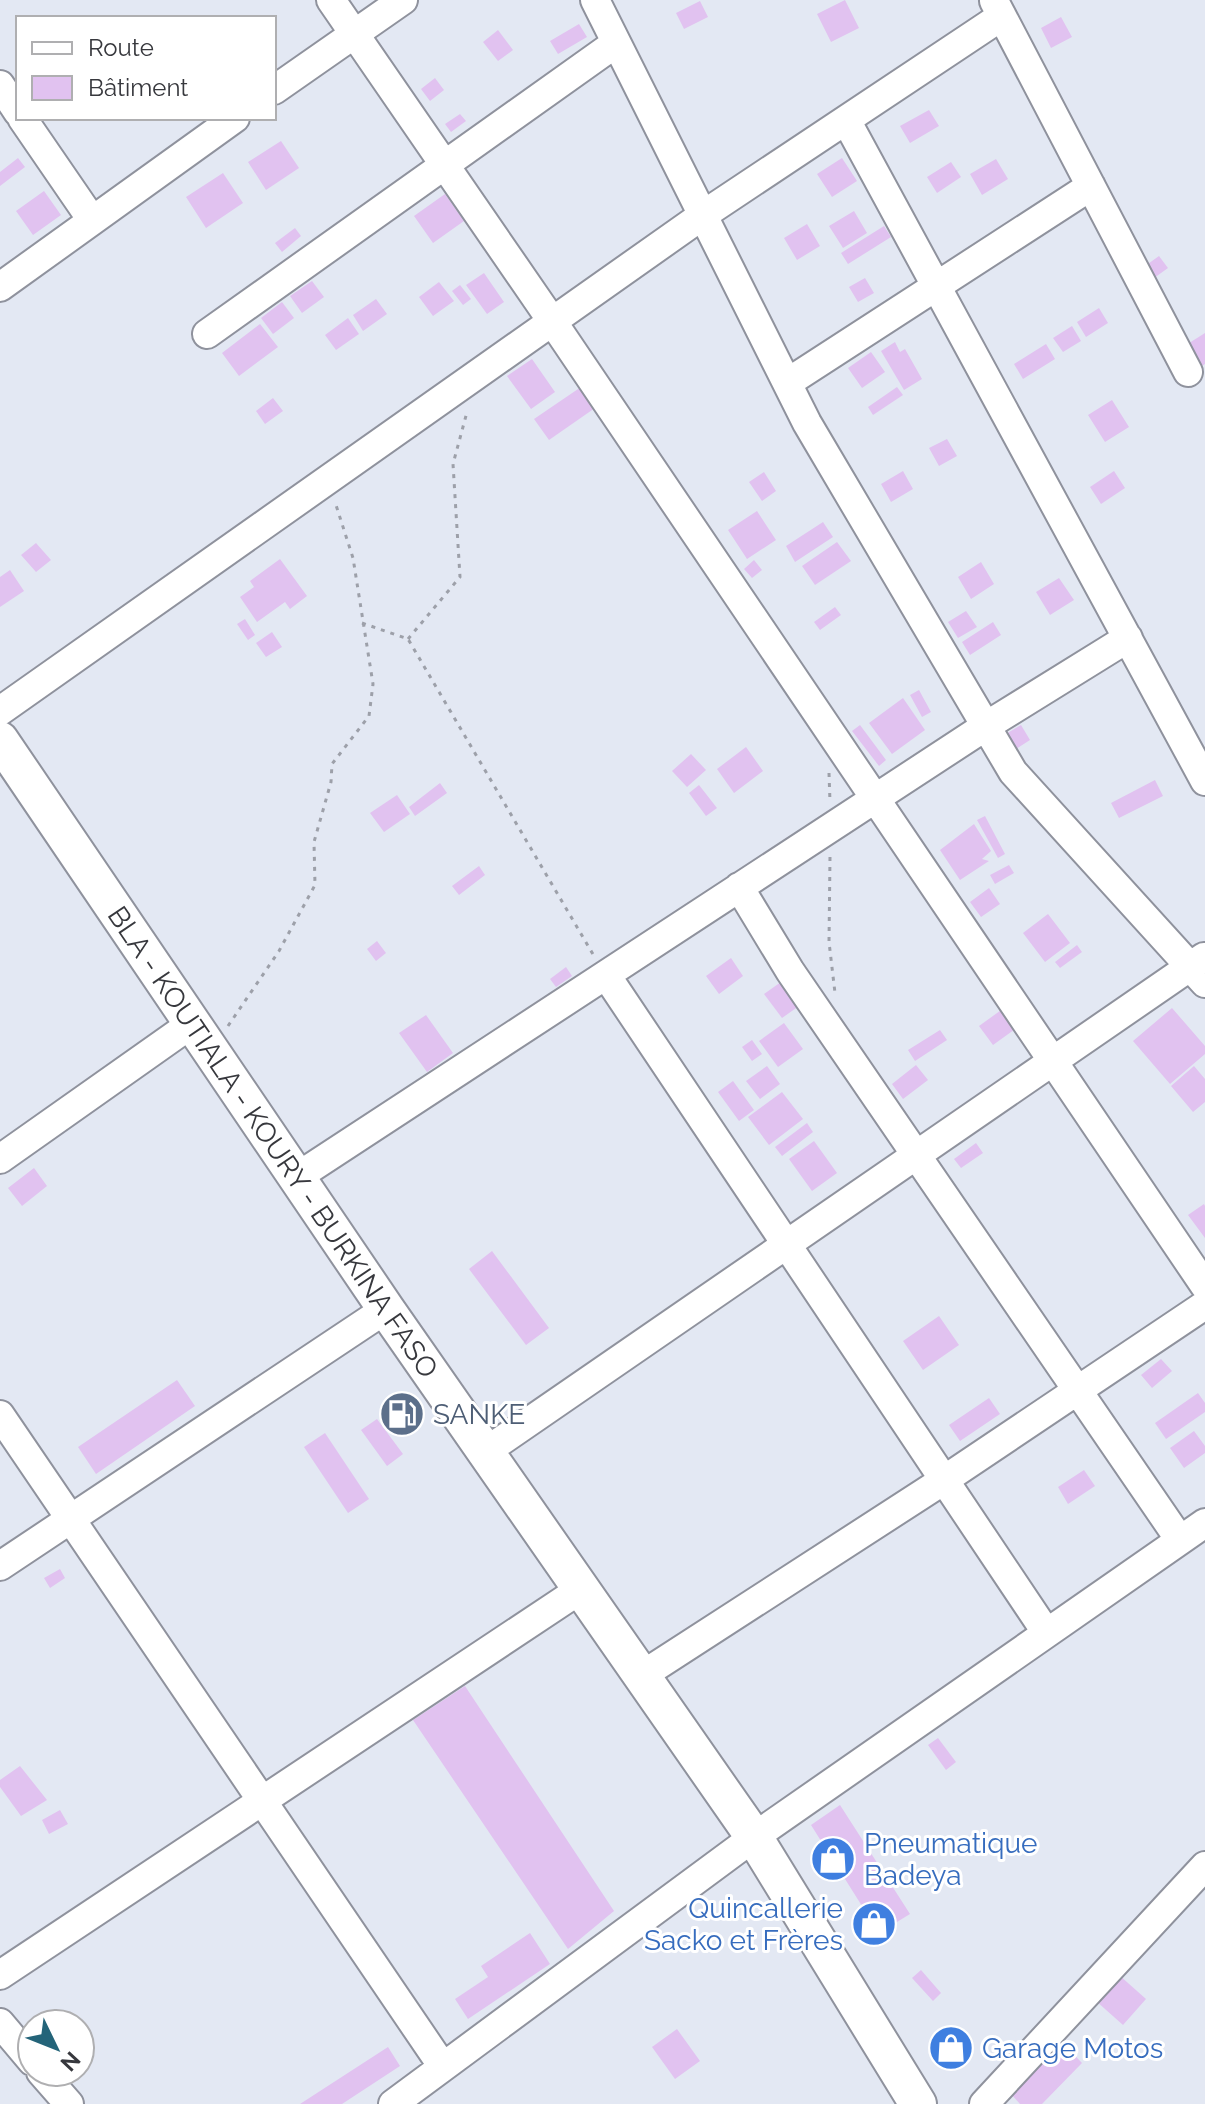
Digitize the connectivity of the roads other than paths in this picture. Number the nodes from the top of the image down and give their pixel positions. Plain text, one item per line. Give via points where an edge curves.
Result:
1 (331, 0) edge
2 (403, 0) edge
3 (595, 0) edge
4 (998, 8) edge
5 (354, 34) junction
6 (616, 43) junction
7 (0, 85) edge
8 (276, 89) edge
9 (16, 109) edge
10 (23, 120) edge
11 (232, 120) edge
12 (846, 120) junction
13 (444, 165) junction
14 (1091, 186) junction
15 (703, 215) junction
16 (92, 220) junction
17 (937, 286) junction
18 (0, 287) edge
19 (552, 321) junction
20 (207, 334) dead end
21 (1188, 372) dead end
22 (787, 383) junction
23 (1128, 638) junction
24 (0, 711) edge
25 (986, 726) junction
26 (0, 740) edge
27 (1205, 781) edge
28 (875, 798) junction
29 (739, 887) junction
30 (1200, 969) edge
31 (606, 975) junction
32 (194, 1022) junction
33 (1053, 1061) junction
34 (916, 1156) junction
35 (0, 1159) edge
36 (297, 1177) junction
37 (786, 1245) junction
38 (1205, 1286) edge
39 (1205, 1305) edge
40 (386, 1309) junction
41 (1077, 1390) junction
42 (0, 1415) edge
43 (485, 1452) junction
44 (944, 1480) junction
45 (71, 1519) junction
46 (1205, 1523) edge
47 (1180, 1540) junction
48 (0, 1566) edge
49 (581, 1589) junction
50 (1046, 1632) junction
51 (641, 1676) junction
52 (262, 1801) junction
53 (754, 1837) junction
54 (1205, 1866) edge
55 (0, 1975) edge
56 (0, 2023) edge
57 (16, 2042) edge
58 (443, 2067) junction
59 (55, 2088) edge
60 (405, 2101) edge
61 (69, 2104) edge
62 (918, 2104) edge
63 (984, 2104) edge

1 - 5 street
2 - 5 street
3 - 6 street
4 - 12 street
4 - 14 street
5 - 8 street
5 - 13 street
6 - 13 street
6 - 15 street
7 - 9 street
10 - 16 street
11 - 16 street
12 - 15 street
12 - 17 street
13 - 19 street
13 - 20 street
14 - 17 street
14 - 21 street
15 - 19 street
15 - 22 street
16 - 18 street
17 - 22 street
17 - 23 street
19 - 24 street
19 - 28 street
22 - 25 street
23 - 25 street
23 - 27 street
25 - 28 street
25 - 30 street via 1013,772
26 - 32 main road, BLA - KOUTIALA - KOURY - BURKINA FASO
28 - 29 street
28 - 33 street
29 - 31 street
29 - 34 street
30 - 33 street
31 - 36 street
31 - 37 street
32 - 35 street
32 - 36 main road, BLA - KOUTIALA - KOURY - BURKINA FASO
33 - 34 street
33 - 38 street
34 - 37 street
34 - 41 street
36 - 40 main road, BLA - KOUTIALA - KOURY - BURKINA FASO
37 - 43 street
37 - 44 street
39 - 41 street
40 - 43 main road, BLA - KOUTIALA - KOURY - BURKINA FASO
40 - 45 street
41 - 44 street
41 - 47 street
42 - 45 street
43 - 49 main road, BLA - KOUTIALA - KOURY - BURKINA FASO
44 - 50 street
44 - 51 street
45 - 48 street
45 - 52 street
46 - 47 street
47 - 50 street
49 - 51 main road, BLA - KOUTIALA - KOURY - BURKINA FASO
49 - 52 street
50 - 53 street
51 - 53 main road, BLA - KOUTIALA - KOURY - BURKINA FASO
52 - 55 street
52 - 58 street
53 - 58 street
53 - 62 main road, BLA - KOUTIALA - KOURY - BURKINA FASO
54 - 63 street
56 - 57 street
58 - 60 street
59 - 61 street

